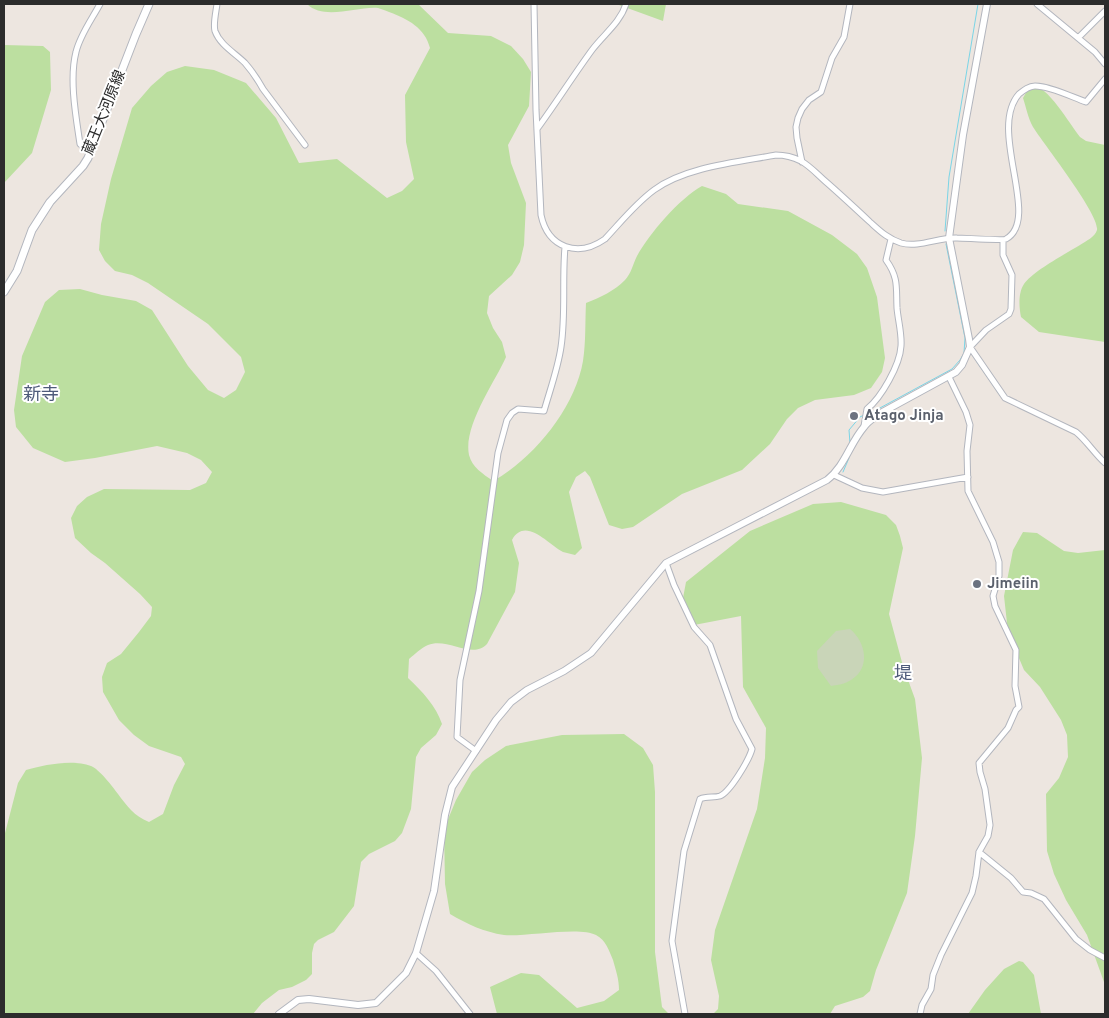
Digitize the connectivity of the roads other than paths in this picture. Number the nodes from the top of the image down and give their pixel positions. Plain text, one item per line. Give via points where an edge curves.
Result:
1 (100, 4) edge
2 (149, 4) edge
3 (217, 4) edge
4 (534, 4) edge
5 (626, 4) edge
6 (850, 4) edge
7 (987, 4) edge
8 (1037, 4) edge
9 (1105, 11) edge
10 (1078, 38) junction
11 (1105, 64) edge
12 (1105, 79) edge
13 (537, 129) junction
14 (304, 145) dead end
15 (90, 152) junction
16 (802, 162) junction
17 (949, 238) junction
18 (891, 239) junction
19 (1003, 240) junction
20 (566, 247) junction
21 (4, 292) edge
22 (970, 347) junction
23 (950, 377) junction
24 (864, 426) junction
25 (1105, 463) edge
26 (834, 474) junction
27 (968, 477) junction
28 (666, 563) junction
29 (476, 752) junction
30 (978, 852) junction
31 (416, 953) junction
32 (1105, 958) edge
33 (279, 1014) edge
34 (470, 1014) edge
35 (685, 1014) edge
36 (920, 1014) edge

1 - 15 street via 79,45 75,61 74,92 80,144
2 - 15 main road, 蔵王大河原線
3 - 14 street via 216,33 258,79
4 - 13 street
5 - 13 street via 622,15 593,48
6 - 16 street via 844,37 832,58 821,92 809,100 798,118 797,138
7 - 17 street via 962,135
8 - 10 street
9 - 10 street
10 - 11 street
12 - 19 street via 1086,102 1041,86 1027,88 1017,97 1010,117 1009,146 1019,215 1016,230
13 - 20 street via 539,207 543,224 551,238
15 - 21 main road, 蔵王大河原線 via 83,166 50,202 32,230 17,271
16 - 18 street
16 - 20 street via 776,155 684,174 664,183 644,198 597,244 582,249
17 - 18 street via 916,244
17 - 19 street
17 - 22 street
18 - 24 street via 886,260 897,282 901,346 883,391 867,409
19 - 22 street via 1003,255 1012,275 1011,309
20 - 29 street via 562,273 561,349 544,411 518,409 512,413 498,453 479,591 460,680 457,737
22 - 23 street via 962,365
22 - 25 street via 1005,398 1076,432
23 - 24 street via 879,414
23 - 27 street via 970,425
24 - 26 street
26 - 27 street via 862,488 883,492
26 - 28 street via 817,486
27 - 30 street via 968,491 993,542 999,562 993,596 1016,650 1015,686 1020,707 1008,728 979,763 990,825
28 - 29 street via 591,653 564,672 517,697 504,709
28 - 35 street via 694,627 710,645 736,719 752,749 750,758 732,786 719,796 700,799 689,831 672,941
29 - 31 street via 452,787 448,800 434,891
30 - 32 street via 1023,892 1044,899 1076,939
30 - 36 street via 974,886 940,955
31 - 33 street via 406,973 376,1003 298,1000
31 - 34 street via 436,971

